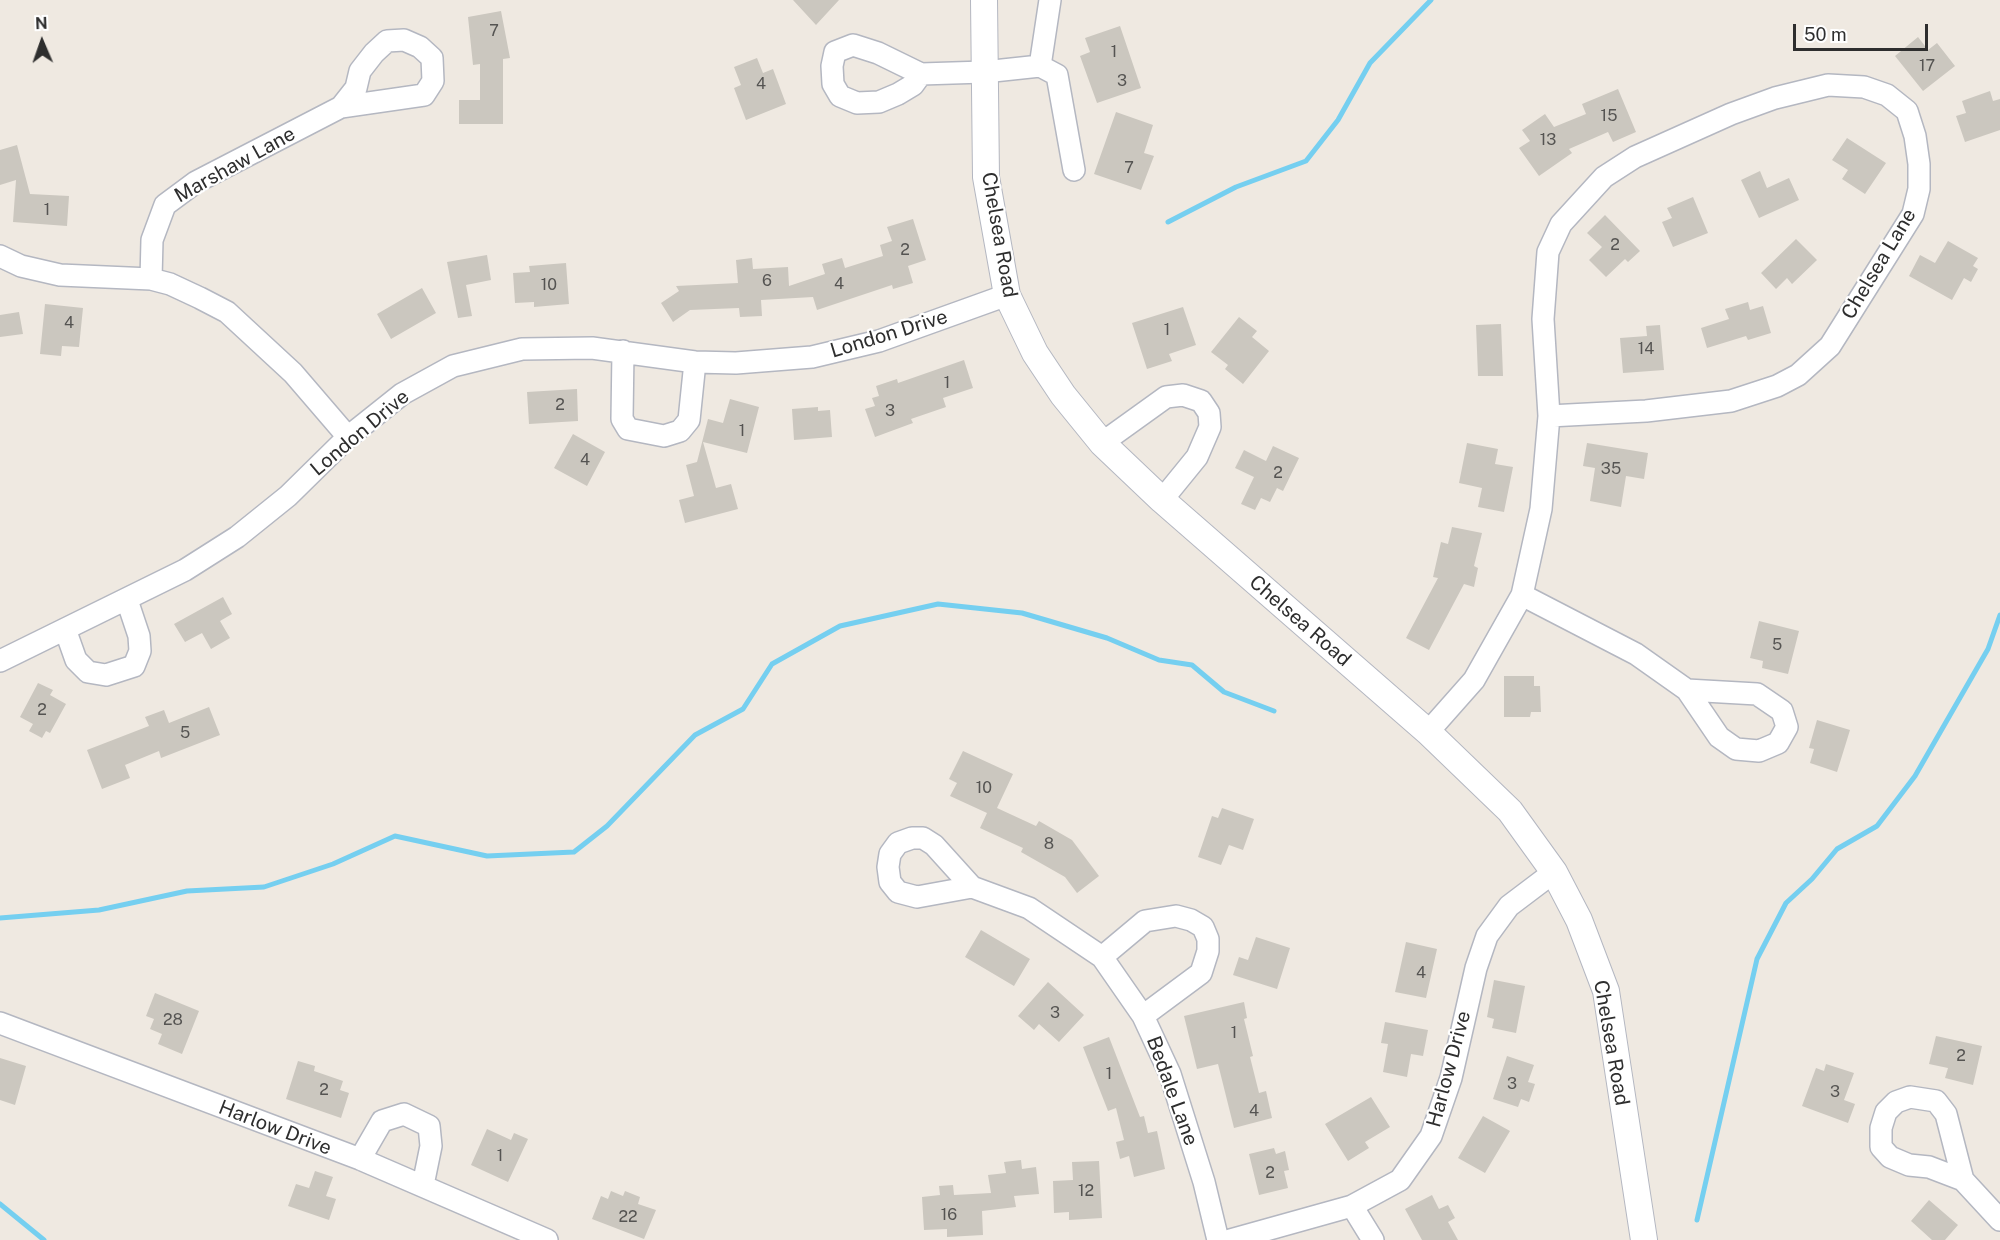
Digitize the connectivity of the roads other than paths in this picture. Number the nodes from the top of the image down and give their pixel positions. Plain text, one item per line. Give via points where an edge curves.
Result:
1 (984, 0) edge
2 (1050, 0) edge
3 (1040, 66) junction
4 (984, 72) junction
5 (921, 74) dead end
6 (341, 107) dead end
7 (1074, 170) dead end
8 (0, 256) edge
9 (151, 279) junction
10 (1007, 295) junction
11 (623, 351) junction
12 (695, 362) junction
13 (1549, 416) junction
14 (348, 437) junction
15 (1102, 443) junction
16 (1162, 501) junction
17 (1522, 596) junction
18 (127, 600) junction
19 (65, 629) junction
20 (0, 661) edge
21 (1687, 690) dead end
22 (1428, 732) junction
23 (1554, 872) junction
24 (972, 887) dead end
25 (1102, 957) junction
26 (1143, 1016) junction
27 (0, 1023) edge
28 (360, 1159) junction
29 (1963, 1180) junction
30 (423, 1185) junction
31 (1352, 1206) junction
32 (2000, 1220) edge
33 (548, 1240) edge
34 (1218, 1240) edge
35 (1230, 1240) edge
36 (1373, 1240) edge
37 (1644, 1240) edge

1 - 4 street, Chelsea Road
2 - 3 street
3 - 4 street
3 - 7 street via 1057,75
4 - 5 street
4 - 10 street, Chelsea Road via 986,177
6 - 9 street, Marshaw Lane via 196,182 165,205 152,240
8 - 9 street via 21,266 60,275
9 - 14 street via 227,312 293,373
10 - 12 street, London Drive via 879,342 812,357
10 - 15 street, Chelsea Road via 1035,353
11 - 12 street, London Drive
11 - 12 street via 622,419 628,429 664,436 680,431 689,420
11 - 14 street, London Drive via 522,349 453,366 402,394
13 - 13 street, Chelsea Lane via 1543,319 1548,252 1561,224 1604,177 1635,157 1731,114 1828,85 1872,90 1887,95 1907,111 1919,164 1913,214 1830,346 1798,375 1731,401
13 - 17 street, Chelsea Lane via 1541,510
14 - 18 street, London Drive via 288,496 237,537 186,570
15 - 16 street, Chelsea Road
15 - 16 street via 1166,397 1184,394 1201,401 1209,413 1210,427 1197,458
16 - 22 street, Chelsea Road
17 - 21 street via 1636,654
17 - 22 street, Chelsea Lane via 1474,680
18 - 19 street, London Drive
18 - 19 street via 139,636 140,651 134,666 106,675 88,672 76,660
19 - 20 street, London Drive
22 - 23 street, Chelsea Road via 1510,811
23 - 31 street, Harlow Drive via 1509,906 1487,936 1451,1078 1431,1136 1400,1180
23 - 37 street, Chelsea Road via 1579,920 1606,991
24 - 25 street, Bedale Lane via 1029,908
25 - 26 street, Bedale Lane
25 - 26 street via 1145,921 1176,916 1203,927 1208,951 1200,973
26 - 34 street, Bedale Lane via 1170,1074
27 - 28 street, Harlow Drive
28 - 30 street, Harlow Drive
28 - 30 street via 382,1121 404,1114 429,1126 431,1146
29 - 29 street via 1946,1114 1936,1101 1910,1097 1896,1102 1886,1112 1881,1147 1890,1157 1909,1165 1929,1167
29 - 32 street
30 - 33 street, Harlow Drive
31 - 35 street, Harlow Drive
31 - 36 street

